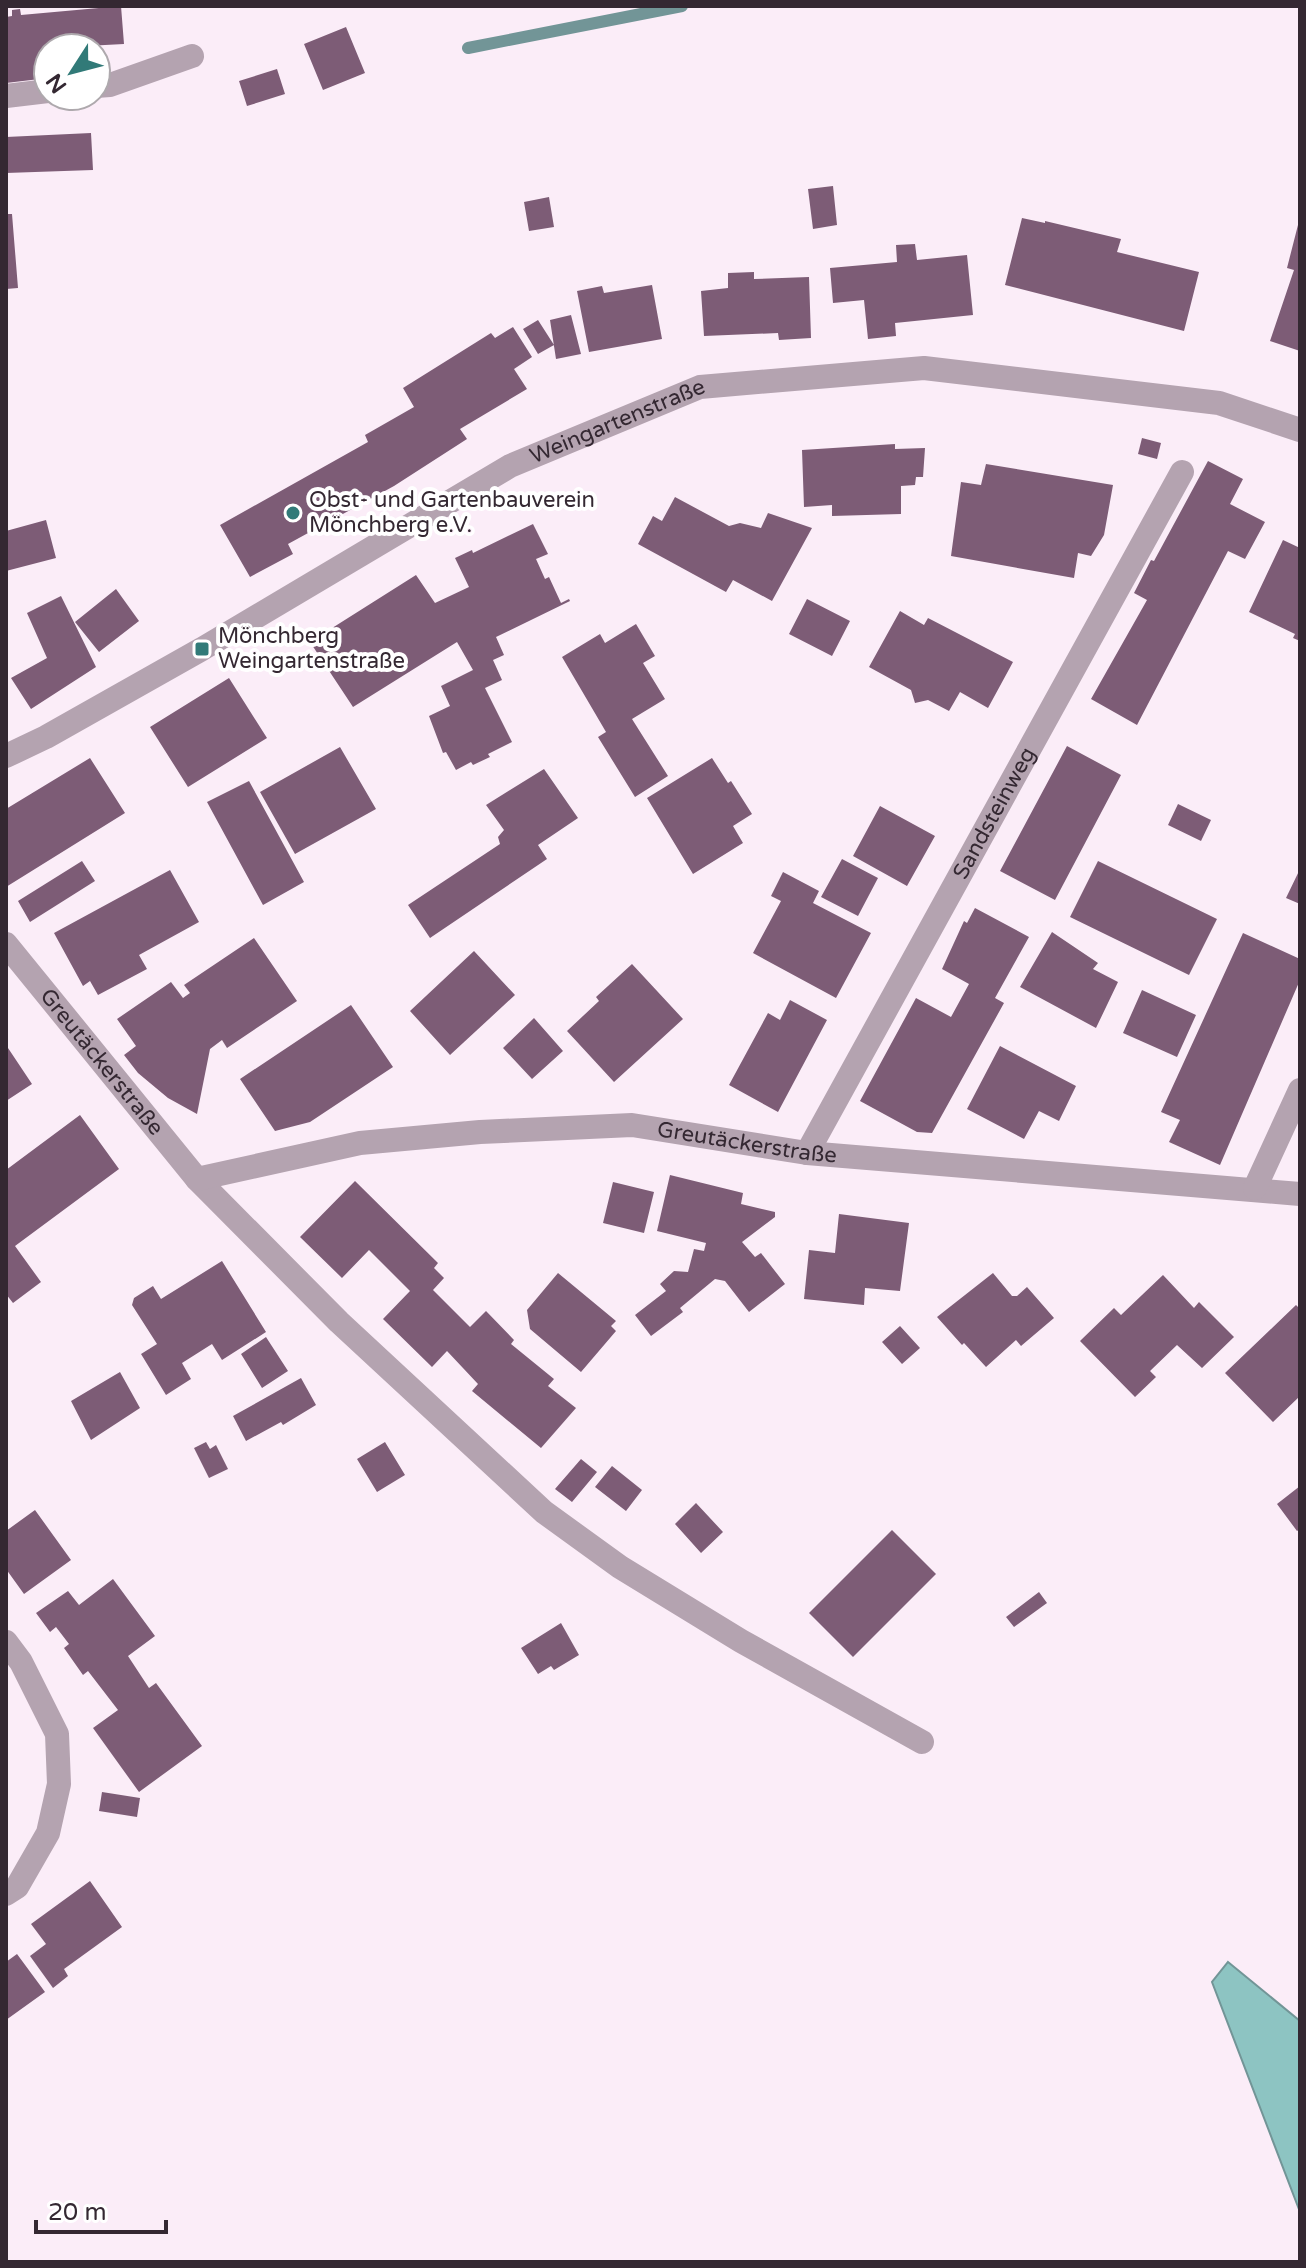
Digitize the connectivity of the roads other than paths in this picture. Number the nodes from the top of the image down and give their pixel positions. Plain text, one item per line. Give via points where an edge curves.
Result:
1 (192, 56) dead end
2 (112, 84) edge
3 (32, 93) edge
4 (6, 96) edge
5 (1300, 430) edge
6 (1182, 472) dead end
7 (6, 756) edge
8 (6, 944) edge
9 (1300, 1090) edge
10 (807, 1153) junction
11 (197, 1179) junction
12 (1255, 1188) junction
13 (1300, 1194) edge
14 (6, 1642) edge
15 (922, 1742) dead end
16 (6, 1894) edge

1 - 2 street
3 - 4 street
5 - 7 street, Weingartenstraße via 1219,403 924,368 700,387 510,466 202,649
6 - 10 street, Sandsteinweg
8 - 11 street, Greutäckerstraße
9 - 12 street
10 - 11 street, Greutäckerstraße via 632,1125 360,1143
10 - 12 street, Greutäckerstraße
11 - 15 street, Greutäckerstraße via 339,1322 544,1512 620,1567 741,1641
12 - 13 street, Greutäckerstraße
14 - 16 street via 57,1734 59,1784 48,1833 17,1887

